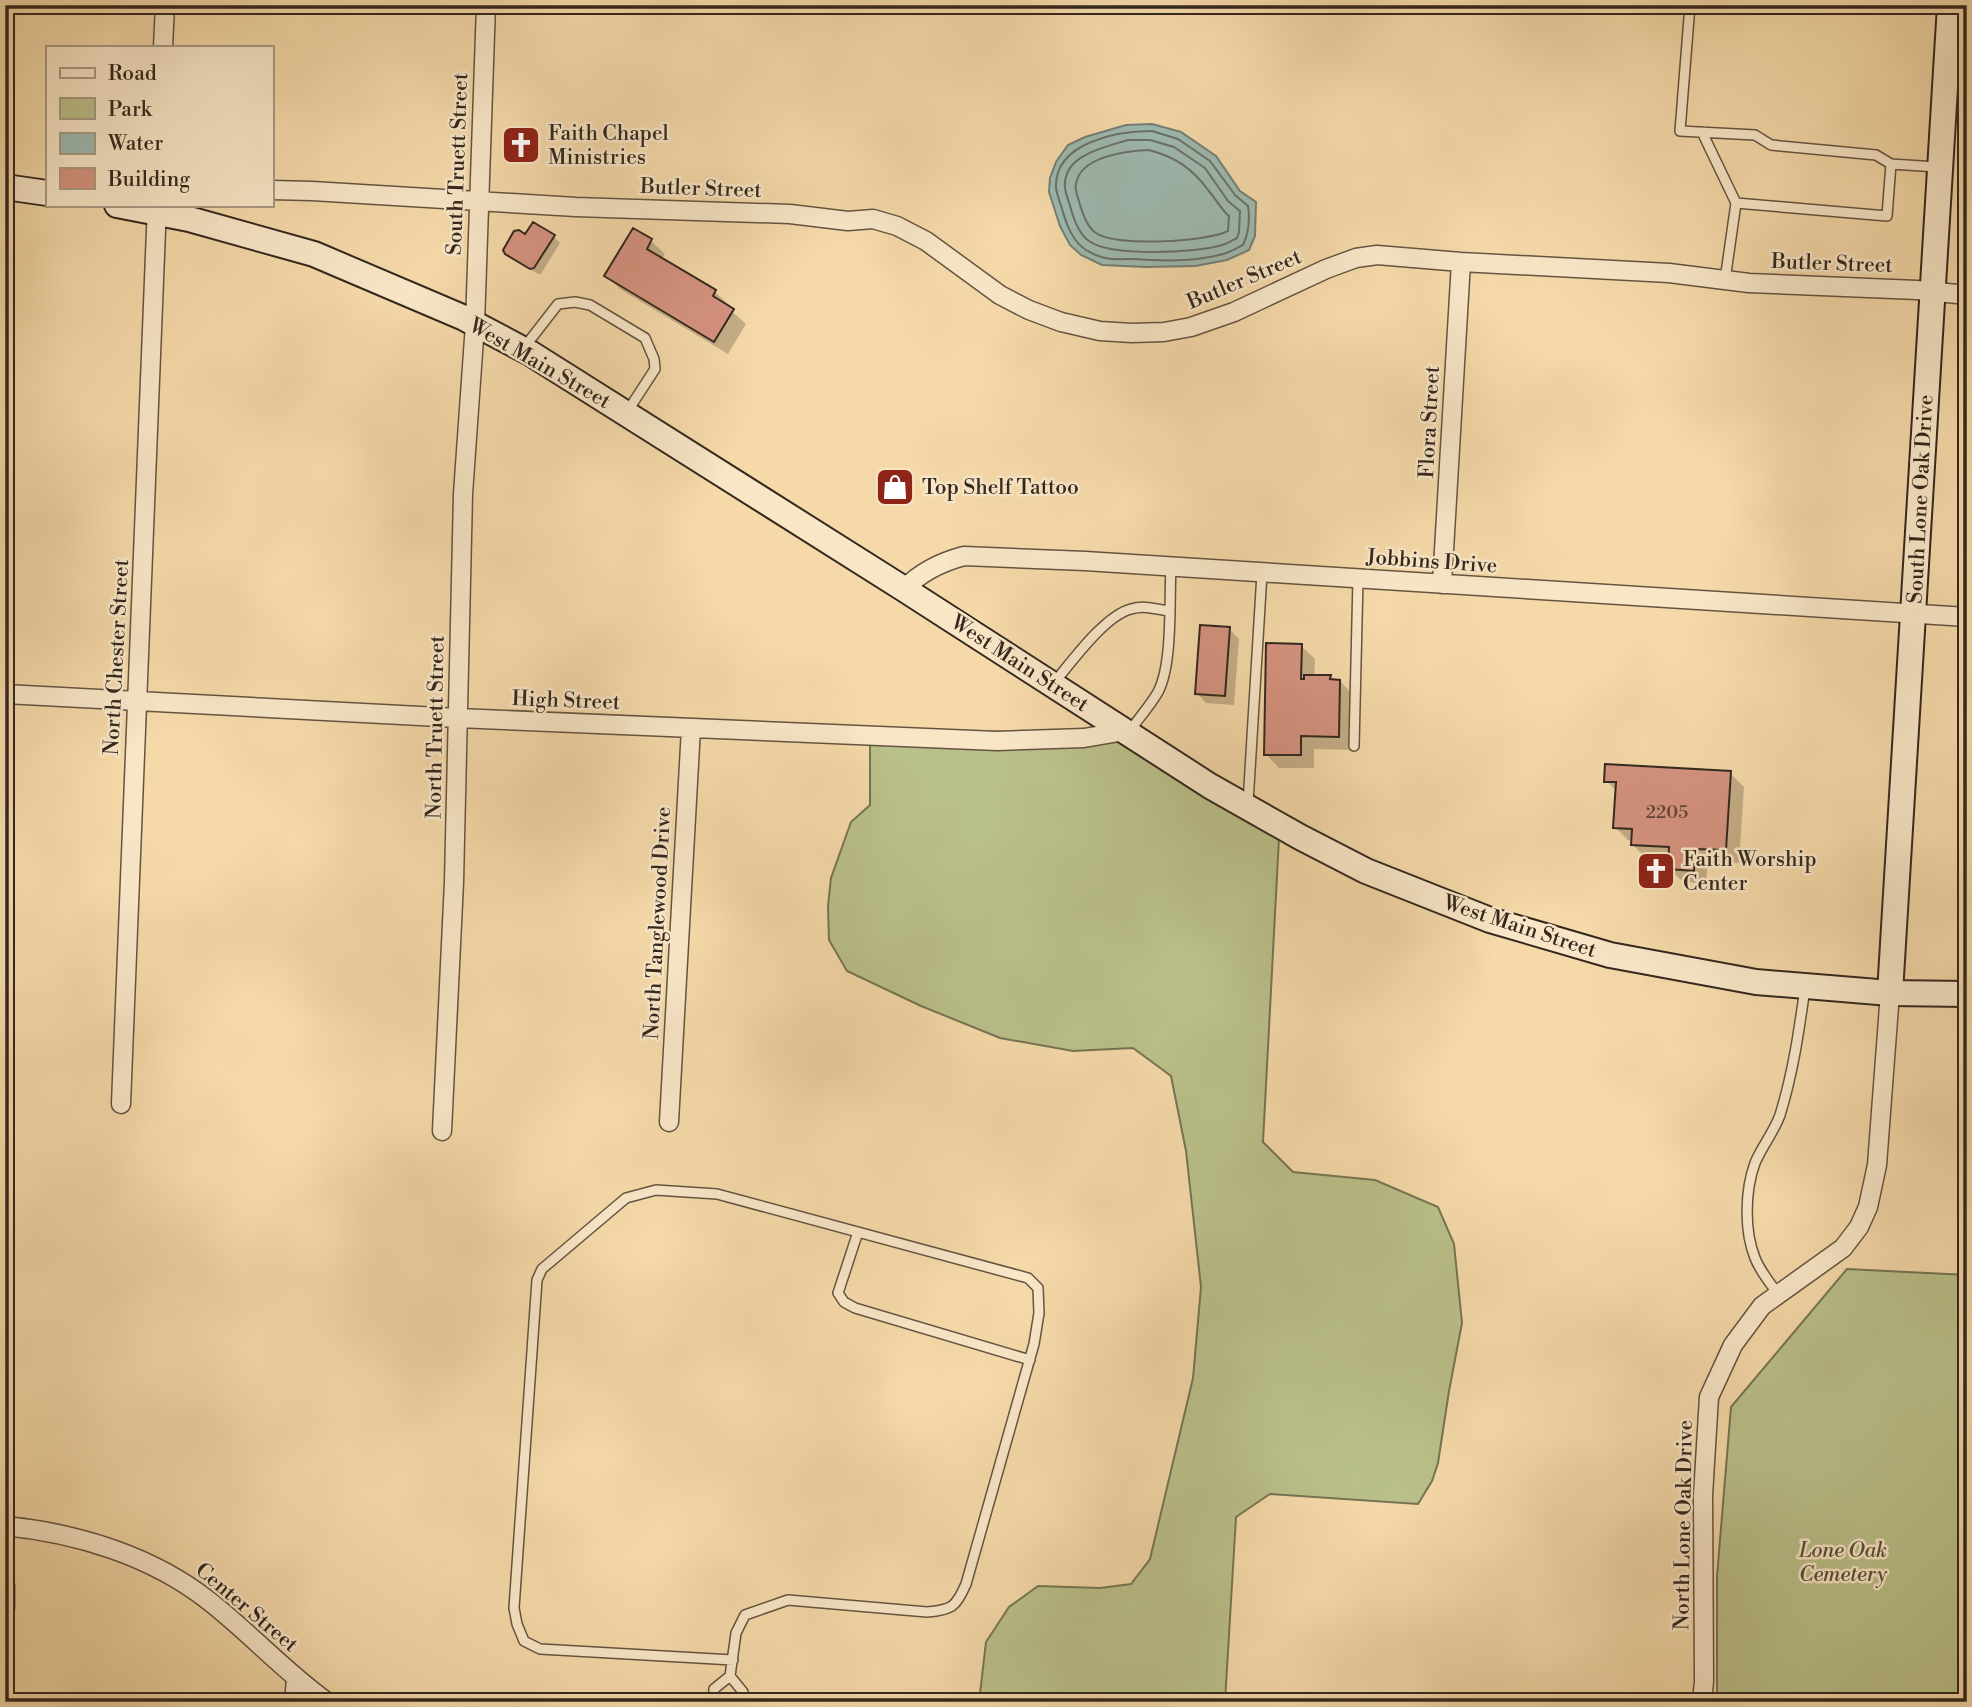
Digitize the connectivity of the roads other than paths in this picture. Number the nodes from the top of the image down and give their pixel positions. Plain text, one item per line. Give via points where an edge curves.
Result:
1 (165, 5) edge
2 (486, 5) edge
3 (1690, 5) edge
4 (1950, 5) edge
5 (163, 46) edge
6 (1702, 132) junction
7 (1891, 164) junction
8 (1940, 167) junction
9 (5, 187) edge
10 (273, 190) edge
11 (46, 192) edge
12 (478, 200) junction
13 (1735, 202) junction
14 (127, 206) edge
15 (157, 209) edge
16 (1461, 262) junction
17 (1726, 280) junction
18 (1933, 291) junction
19 (1967, 295) edge
20 (475, 324) junction
21 (523, 349) junction
22 (626, 414) junction
23 (1171, 567) junction
24 (1262, 573) junction
25 (1358, 579) junction
26 (1442, 584) junction
27 (904, 589) junction
28 (1169, 611) junction
29 (1913, 614) junction
30 (1967, 617) edge
31 (1053, 684) junction
32 (5, 694) edge
33 (136, 701) junction
34 (458, 718) junction
35 (691, 728) junction
36 (1126, 732) junction
37 (1354, 746) dead end
38 (1248, 808) junction
39 (1805, 986) junction
40 (1890, 993) junction
41 (1967, 994) edge
42 (121, 1104) dead end
43 (669, 1122) dead end
44 (442, 1131) dead end
45 (858, 1232) junction
46 (1778, 1294) junction
47 (1030, 1360) junction
48 (5, 1527) edge
49 (5, 1585) edge
50 (5, 1608) edge
51 (733, 1660) junction
52 (730, 1676) junction
53 (296, 1679) junction
54 (294, 1702) edge
55 (327, 1702) edge
56 (713, 1702) edge
57 (742, 1702) edge
58 (1702, 1702) edge

1 - 5 street
2 - 12 street, South Truett Street
3 - 6 lane via 1680,131
4 - 8 main road, South Lone Oak Drive
6 - 7 lane via 1755,135 1771,145 1876,155
6 - 13 lane
7 - 8 lane
7 - 13 lane via 1887,216
8 - 18 main road, South Lone Oak Drive
9 - 11 main road
10 - 12 street, Butler Street
12 - 16 street, Butler Street via 873,219 926,241 1000,295 1029,310 1100,331 1164,332 1191,327 1356,258 1377,255
12 - 20 street, South Truett Street
13 - 17 lane
14 - 15 main road, West Main Street
15 - 20 main road, West Main Street via 313,254
15 - 33 street, North Chester Street
16 - 17 street, Butler Street
16 - 26 street, Flora Street
17 - 18 street, Butler Street
18 - 19 street, Butler Street
18 - 29 main road, South Lone Oak Drive
20 - 21 main road, West Main Street
20 - 34 street, North Truett Street via 463,494
21 - 22 main road, West Main Street
21 - 22 lane via 558,304 575,302 590,305 645,338 655,369
22 - 27 main road, West Main Street
23 - 24 street, Jobbins Drive
23 - 27 street, Jobbins Drive via 964,556 917,576
23 - 28 lane
24 - 25 street, Jobbins Drive
24 - 38 lane
25 - 26 street, Jobbins Drive
25 - 37 lane
26 - 29 street, Jobbins Drive
27 - 31 main road, West Main Street
28 - 31 lane via 1147,607 1115,616
28 - 36 lane via 1165,674 1158,692
29 - 30 street, Jobbins Drive
29 - 40 main road, South Lone Oak Drive
31 - 36 main road, West Main Street
32 - 33 street, High Street
33 - 34 street, High Street
33 - 42 street, North Chester Street
34 - 35 street, High Street
34 - 44 street, North Truett Street
35 - 36 street, High Street via 997,741
35 - 43 street, North Tanglewood Drive
36 - 38 main road, West Main Street
38 - 39 main road, West Main Street via 1367,871 1490,920 1609,955 1756,982
39 - 40 main road, West Main Street
39 - 46 lane via 1787,1092 1776,1127 1755,1164 1748,1194 1748,1238
40 - 41 main road, West Main Street
40 - 46 street, North Lone Oak Drive via 1877,1165 1868,1207 1843,1248
45 - 47 lane via 1028,1278 1038,1288 1039,1313
45 - 47 lane via 838,1293 844,1302
45 - 51 lane via 718,1194 656,1190 626,1198 542,1269 537,1280 514,1608 524,1641 540,1649
46 - 58 street, North Lone Oak Drive via 1762,1306 1733,1345 1709,1397 1703,1495
47 - 51 lane via 958,1603 943,1611 927,1612 788,1600 745,1615 736,1633
48 - 53 street, Center Street via 36,1529 83,1541 172,1575 208,1600
49 - 50 street
51 - 52 lane
52 - 56 lane via 714,1689
52 - 57 lane via 743,1692
53 - 54 street
53 - 55 street, Center Street

